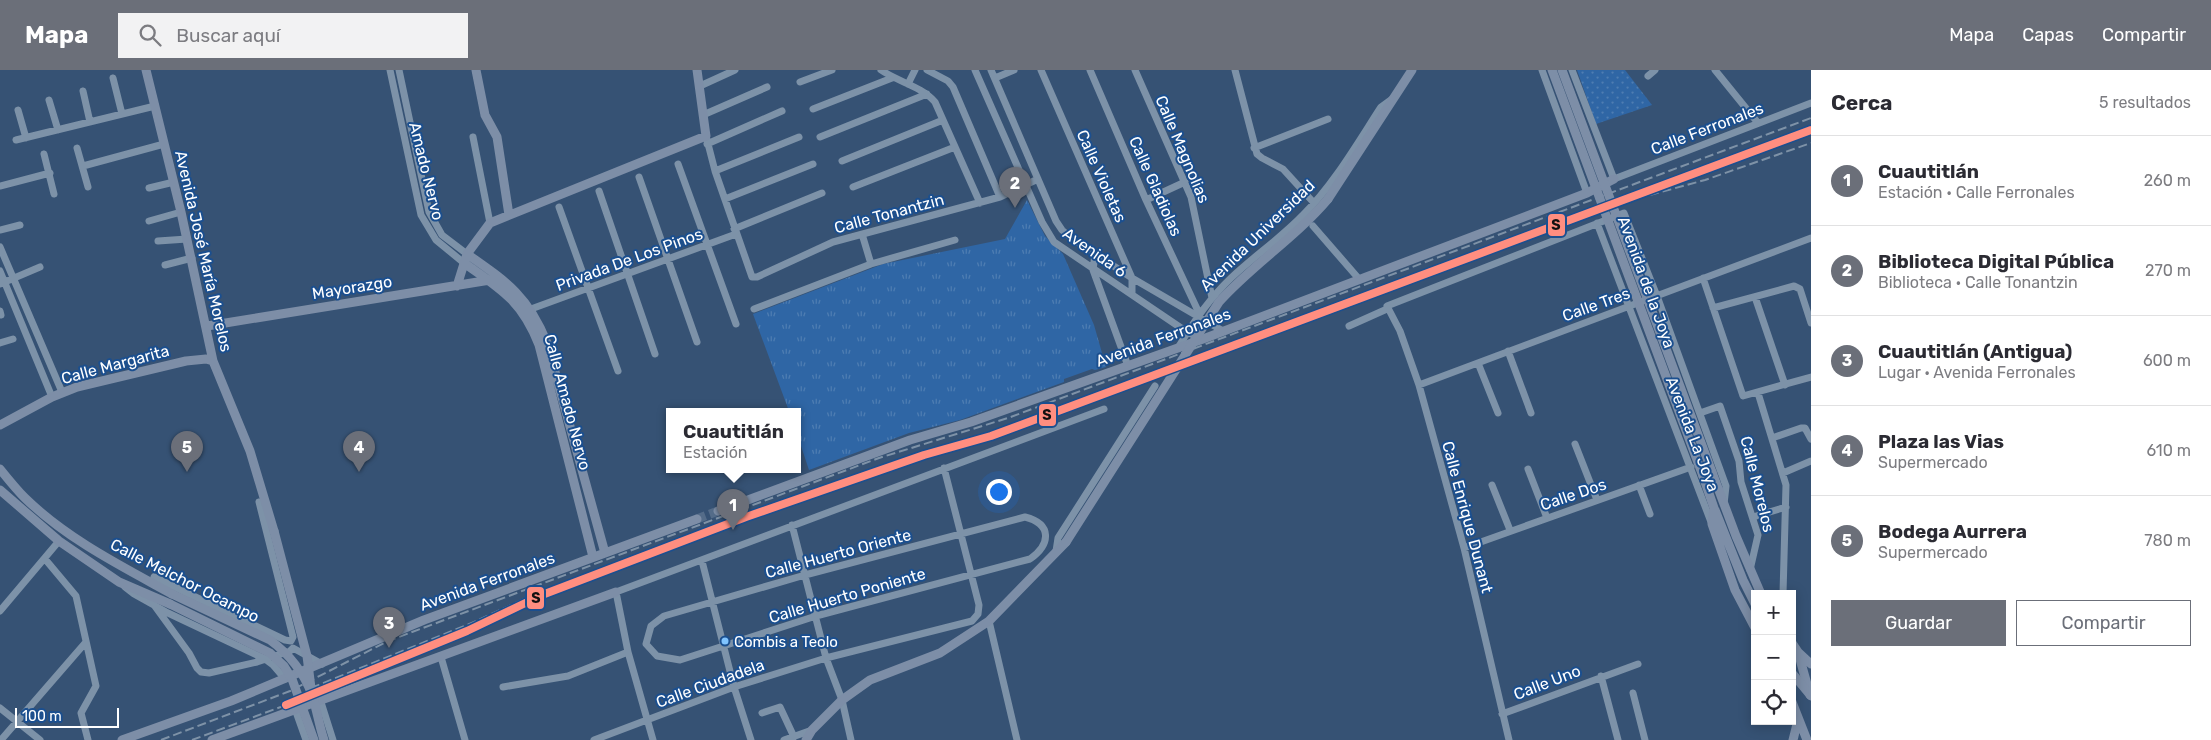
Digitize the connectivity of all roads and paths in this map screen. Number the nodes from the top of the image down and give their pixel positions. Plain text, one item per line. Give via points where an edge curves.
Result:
1 (146, 70) edge
2 (390, 70) edge
3 (398, 70) edge
4 (476, 70) edge
5 (698, 70) edge
6 (735, 70) edge
7 (832, 70) edge
8 (881, 70) edge
9 (915, 70) edge
10 (928, 70) edge
11 (975, 70) edge
12 (991, 70) edge
13 (1014, 70) edge
14 (1041, 70) edge
15 (1090, 70) edge
16 (1135, 70) edge
17 (1235, 70) edge
18 (1412, 70) edge
19 (1542, 70) edge
20 (1552, 70) edge
21 (1562, 70) edge
22 (1572, 70) edge
23 (1655, 70) edge
24 (1715, 70) edge
25 (1648, 76) dead end
26 (113, 78) dead end
27 (892, 78) junction
28 (995, 78) junction
29 (800, 82) dead end
30 (908, 84) junction
31 (700, 86) junction
32 (767, 86) dead end
33 (83, 92) dead end
34 (926, 94) junction
35 (1394, 98) junction
36 (49, 100) dead end
37 (1811, 103) edge
38 (155, 106) junction
39 (18, 110) dead end
40 (813, 110) dead end
41 (782, 111) dead end
42 (122, 114) junction
43 (704, 115) junction
44 (1328, 119) dead end
45 (943, 120) junction
46 (90, 122) junction
47 (1758, 123) junction
48 (58, 130) junction
49 (473, 137) dead end
50 (799, 137) dead end
51 (820, 137) dead end
52 (26, 138) junction
53 (16, 140) dead end
54 (707, 140) junction
55 (164, 144) junction
56 (955, 147) junction
57 (77, 148) dead end
58 (1254, 148) junction
59 (44, 154) dead end
60 (842, 161) dead end
61 (678, 164) dead end
62 (812, 164) dead end
63 (83, 166) junction
64 (715, 171) junction
65 (50, 173) junction
66 (639, 177) dead end
67 (1038, 179) junction
68 (1614, 179) junction
69 (174, 182) junction
70 (1185, 182) junction
71 (1025, 185) junction
72 (0, 186) edge
73 (88, 186) dead end
74 (149, 188) dead end
75 (853, 188) dead end
76 (599, 191) dead end
77 (822, 193) dead end
78 (1586, 193) junction
79 (54, 194) dead end
80 (1000, 197) junction
81 (725, 199) junction
82 (1146, 200) junction
83 (980, 202) junction
84 (1314, 203) junction
85 (558, 207) dead end
86 (181, 212) junction
87 (509, 215) junction
88 (149, 221) dead end
89 (490, 223) junction
90 (1596, 223) junction
91 (20, 225) dead end
92 (1313, 226) dead end
93 (0, 230) edge
94 (735, 231) junction
95 (862, 234) junction
96 (1811, 238) edge
97 (187, 239) junction
98 (955, 240) dead end
99 (158, 242) dead end
100 (708, 244) junction
101 (0, 247) edge
102 (1095, 254) junction
103 (192, 258) junction
104 (465, 258) junction
105 (668, 259) junction
106 (871, 264) junction
107 (165, 265) dead end
108 (40, 267) dead end
109 (1093, 270) junction
110 (0, 271) edge
111 (628, 274) junction
112 (502, 278) junction
113 (1132, 278) junction
114 (1703, 278) junction
115 (13, 279) junction
116 (489, 280) junction
117 (1360, 280) junction
118 (2, 283) edge
119 (457, 286) junction
120 (589, 289) junction
121 (1132, 294) junction
122 (1657, 296) junction
123 (1756, 297) junction
124 (1212, 298) junction
125 (1628, 306) junction
126 (1387, 307) junction
127 (1713, 308) junction
128 (531, 309) junction
129 (754, 309) dead end
130 (1198, 315) junction
131 (1811, 323) edge
132 (736, 324) dead end
133 (207, 326) junction
134 (1349, 326) dead end
135 (1223, 331) junction
136 (1187, 332) junction
137 (37, 335) junction
138 (28, 338) junction
139 (13, 339) dead end
140 (1203, 339) junction
141 (697, 342) dead end
142 (0, 343) edge
143 (1181, 351) junction
144 (1508, 351) junction
145 (655, 354) dead end
146 (213, 361) junction
147 (1478, 363) junction
148 (1128, 366) junction
149 (618, 371) dead end
150 (1811, 377) edge
151 (552, 379) junction
152 (1419, 384) junction
153 (1784, 385) junction
154 (1155, 386) dead end
155 (62, 392) junction
156 (1758, 393) junction
157 (52, 397) junction
158 (1104, 409) dead end
159 (1498, 413) dead end
160 (1531, 413) dead end
161 (1700, 413) junction
162 (0, 425) edge
163 (1772, 438) junction
164 (1811, 439) edge
165 (1575, 444) dead end
166 (1811, 461) edge
167 (1691, 467) junction
168 (944, 468) junction
169 (0, 469) edge
170 (1528, 470) dead end
171 (1783, 473) junction
172 (1492, 485) dead end
173 (1639, 485) junction
174 (581, 488) junction
175 (0, 490) edge
176 (1597, 500) junction
177 (259, 502) dead end
178 (1723, 502) junction
179 (1713, 506) junction
180 (1786, 507) junction
181 (718, 511) tunnel mouth
182 (1650, 514) dead end
183 (1753, 517) junction
184 (1547, 518) junction
185 (697, 519) tunnel mouth
186 (1712, 524) junction
187 (792, 525) junction
188 (1510, 530) junction
189 (961, 534) junction
190 (1046, 534) joint
191 (59, 541) junction
192 (1464, 548) junction
193 (1056, 551) junction
194 (604, 553) junction
195 (593, 557) junction
196 (45, 559) junction
197 (702, 561) junction
198 (1750, 570) junction
199 (805, 575) junction
200 (972, 575) junction
201 (154, 577) dead end
202 (120, 582) junction
203 (1759, 590) edge
204 (1783, 590) edge
205 (616, 592) junction
206 (1751, 595) edge
207 (171, 599) junction
208 (712, 602) junction
209 (154, 605) junction
210 (0, 611) edge
211 (816, 616) junction
212 (1751, 620) edge
213 (989, 621) junction
214 (86, 642) junction
215 (646, 644) joint
216 (724, 645) junction
217 (1796, 649) edge
218 (628, 652) junction
219 (1798, 652) junction
220 (442, 656) junction
221 (826, 658) junction
222 (265, 659) junction
223 (322, 664) junction
224 (1638, 664) dead end
225 (1811, 664) edge
226 (1601, 676) junction
227 (1796, 678) edge
228 (285, 679) junction
229 (503, 687) dead end
230 (734, 687) junction
231 (1633, 693) dead end
232 (1811, 696) edge
233 (316, 697) junction
234 (842, 700) junction
235 (1811, 700) edge
236 (0, 708) edge
237 (295, 709) junction
238 (1796, 709) edge
239 (762, 712) dead end
240 (1502, 714) junction
241 (1799, 715) junction
242 (648, 721) junction
243 (17, 722) junction
244 (812, 730) junction
245 (230, 736) edge
246 (794, 737) junction
247 (1, 740) edge
248 (40, 740) edge
249 (88, 740) edge
250 (122, 740) edge
251 (212, 740) edge
252 (306, 740) edge
253 (314, 740) edge
254 (324, 740) edge
255 (332, 740) edge
256 (464, 740) edge
257 (594, 740) edge
258 (653, 740) edge
259 (751, 740) edge
260 (784, 740) edge
261 (806, 740) edge
262 (851, 740) edge
263 (1017, 740) edge
264 (1509, 740) edge
265 (1618, 740) edge
266 (1645, 740) edge
267 (1793, 740) edge
268 (1807, 740) edge

1 - 38 main road, Avenida José María Morelos
2 - 104 street, Amado Nervo via 421,215 436,240
3 - 104 street, Amado Nervo via 429,212 442,235
4 - 87 main road via 485,115 497,137
5 - 31 main road
6 - 31 street
7 - 29 street
8 - 27 street
9 - 30 street
10 - 80 street via 953,87
11 - 71 street, Avenida 6
12 - 28 street, Avenida 6
13 - 28 street
14 - 113 street, Calle Violetas
15 - 82 street, Calle Gladiolas
16 - 70 street, Calle Magnolias
17 - 58 street
18 - 35 main road, Avenida Universidad
19 - 78 street
20 - 179 main road, Avenida de la Joya, bridge
21 - 178 main road, Avenida de la Joya, bridge
22 - 68 street
23 - 25 street
24 - 47 street
26 - 42 street
27 - 30 street
27 - 40 street
28 - 67 street, Avenida 6
30 - 34 street
31 - 43 main road
32 - 43 street
33 - 46 street
34 - 45 street via 935,102
34 - 51 street
35 - 84 street, Avenida Universidad via 1381,107
35 - 143 main road, Avenida Universidad, bridge via 1328,199 1299,231 1233,286
36 - 48 street
37 - 47 street, Calle Ferronales
38 - 42 street
38 - 55 main road, Avenida José María Morelos
39 - 52 street
41 - 54 street
42 - 46 street
43 - 54 main road
44 - 58 street
45 - 56 street
45 - 60 street
46 - 48 street
47 - 68 street, Calle Ferronales
48 - 52 street
49 - 89 street
50 - 64 street
52 - 53 street
54 - 64 street
54 - 87 main road
55 - 63 street
55 - 69 main road, Avenida José María Morelos
56 - 75 street
56 - 83 street
57 - 63 street
58 - 84 street via 1262,158 1289,174
59 - 65 street
61 - 100 street
62 - 81 street
63 - 73 street
64 - 81 street
65 - 72 street
65 - 79 street
66 - 105 street
67 - 71 street, Calle Tonantzin
67 - 102 street, Avenida 6 via 1062,230
68 - 78 main road, Avenida Ferronales
69 - 74 street
69 - 86 main road, Avenida José María Morelos
70 - 82 street
70 - 124 street, Calle Magnolias via 1195,212
71 - 80 street, Calle Tonantzin
71 - 109 street, Avenida 6 via 1054,242
76 - 111 street
77 - 94 street, Privada De Los Pinos
78 - 117 main road, Avenida Ferronales
80 - 83 street, Calle Tonantzin
81 - 94 street
82 - 130 street, Calle Gladiolas
83 - 95 street, Calle Tonantzin
84 - 124 street, Avenida Universidad
85 - 120 street
86 - 88 street
86 - 97 main road, Avenida José María Morelos
87 - 89 main road
89 - 104 main road
90 - 122 street, Avenida La Joya via 1624,213
90 - 125 street, Avenida La Joya
90 - 126 street
91 - 93 street
92 - 117 street
94 - 95 street, Calle Tonantzin via 750,276 757,277 833,242
94 - 100 street, Privada De Los Pinos
95 - 106 street
96 - 114 street, Calle Tres
97 - 99 street
97 - 103 main road, Avenida José María Morelos
98 - 106 street
100 - 105 street, Privada De Los Pinos
100 - 132 street
101 - 115 street
102 - 109 street
102 - 113 street, Avenida 6
103 - 107 street
103 - 133 main road, Avenida José María Morelos
104 - 112 main road, Calle Amado Nervo
104 - 116 main road, Calle Amado Nervo
104 - 119 main road
105 - 111 street, Privada De Los Pinos
105 - 141 street
106 - 129 street
108 - 115 street
109 - 121 street, Avenida 6
109 - 148 street
110 - 118 street
111 - 120 street, Privada De Los Pinos
111 - 145 street
112 - 116 main road, Mayorazgo
112 - 128 main road, Calle Amado Nervo
113 - 121 street, Calle Violetas
113 - 130 street, Avenida 6
114 - 122 street, Calle Tres
114 - 127 street
115 - 118 street
115 - 137 street
116 - 119 main road, Mayorazgo
116 - 151 main road, Calle Amado Nervo via 508,294 528,321
117 - 135 main road, Avenida Ferronales
118 - 138 street
119 - 133 main road, Mayorazgo
120 - 128 street, Privada De Los Pinos
120 - 149 street
121 - 136 street, Avenida 6
122 - 125 street, Calle Tres
122 - 161 street, Avenida La Joya
123 - 127 street
123 - 131 street via 1798,286
123 - 153 street
124 - 130 street, Avenida Universidad
125 - 144 street, Calle Tres
125 - 167 street, Avenida La Joya
126 - 134 street
126 - 152 street, Calle Enrique Dunant
127 - 156 street via 1743,396
128 - 151 main road, Calle Amado Nervo via 547,343
130 - 135 street, Avenida 6
130 - 136 street, Avenida Universidad
133 - 146 main road, Avenida José María Morelos
135 - 140 main road, Avenida Ferronales
136 - 140 street, Avenida 6
136 - 143 street, Avenida Universidad
137 - 138 street
137 - 155 street
138 - 157 street
139 - 142 street
140 - 143 main road, Avenida Ferronales
143 - 148 main road, Avenida Ferronales
143 - 193 main road, bridge via 1066,542
144 - 147 street, Calle Tres
144 - 160 street
146 - 155 main road, Calle Margarita via 186,361
146 - 233 main road, Avenida José María Morelos, bridge via 250,451
147 - 152 street, Calle Tres
147 - 159 street
148 - 181 main road, Avenida Ferronales via 910,440
150 - 153 street
151 - 174 main road, Calle Amado Nervo
152 - 192 street, Calle Enrique Dunant
153 - 156 street
154 - 193 street via 1058,538
155 - 157 main road, Calle Margarita
156 - 163 street
157 - 162 main road, Calle Margarita
158 - 168 street
161 - 178 street, Avenida La Joya via 1726,486
161 - 183 street, Calle Morelos via 1720,406 1739,461 1740,482
163 - 164 street via 1805,428
163 - 171 street
165 - 176 street
166 - 171 street
167 - 173 street, Calle Dos
167 - 186 street, Avenida La Joya
168 - 187 street
168 - 189 street
169 - 207 main road, Calle Melchor Ocampo via 26,499 72,536
170 - 184 street
171 - 180 street
172 - 188 street
173 - 176 street, Calle Dos
173 - 182 street
174 - 194 main road, Calle Amado Nervo
174 - 195 main road, Calle Amado Nervo
175 - 191 main road, Calle Melchor Ocampo
176 - 184 street, Calle Dos
177 - 201 street via 292,641
178 - 198 main road, Calle Morelos
179 - 186 main road
179 - 206 main road, Avenida de la Joya
180 - 183 street
180 - 204 street
183 - 198 street, Calle Morelos via 1758,542
184 - 188 street, Calle Dos
185 - 194 main road, Avenida Ferronales
186 - 212 main road via 1735,590
187 - 197 street
187 - 199 street
188 - 192 street, Calle Dos
189 - 190 street, Calle Huerto Oriente via 1025,516 1040,523
189 - 199 street, Calle Huerto Oriente
189 - 200 street
190 - 200 street, Calle Huerto Poniente via 1045,545 1030,559
191 - 196 street
191 - 202 main road, Calle Melchor Ocampo
192 - 240 street, Calle Enrique Dunant
193 - 213 main road
194 - 195 main road, Avenida Ferronales
195 - 223 main road, Avenida Ferronales via 424,620
196 - 210 street
196 - 214 street via 76,596
197 - 205 street
197 - 208 street
198 - 203 main road, Calle Morelos
199 - 208 street, Calle Huerto Oriente
199 - 211 street
200 - 211 street, Calle Huerto Poniente
200 - 221 street, Calle Ciudadela via 979,605 978,614 972,621
202 - 207 main road, Calle Melchor Ocampo
202 - 209 street, Calle Melchor Ocampo
205 - 218 street
205 - 220 main road
207 - 233 main road, Calle Melchor Ocampo, bridge via 277,645 296,664
207 - 253 main road, Calle Melchor Ocampo, bridge via 278,659 292,679
208 - 215 street, Calle Huerto Oriente via 664,616 651,626
208 - 216 street
209 - 222 street, Calle Melchor Ocampo
209 - 222 street via 201,672
211 - 216 street, Calle Huerto Poniente
211 - 221 street
213 - 234 main road via 940,654 870,680
213 - 263 street
214 - 243 street
214 - 249 street via 96,686 81,713
215 - 216 street, Calle Huerto Poniente via 657,656 680,660
216 - 230 street
217 - 219 main road
218 - 229 street via 568,676
218 - 242 street
219 - 225 main road
219 - 235 main road
220 - 233 main road
220 - 256 street
221 - 230 street, Calle Ciudadela
221 - 234 street
222 - 223 street via 293,648
222 - 228 street, Calle Melchor Ocampo
223 - 228 main road, Avenida Ferronales
224 - 226 street, Calle Uno
226 - 240 street, Calle Uno
226 - 265 street
227 - 232 main road, bridge
228 - 250 main road, Avenida Ferronales
230 - 242 street, Calle Ciudadela
230 - 259 street
231 - 266 street
233 - 237 main road
233 - 254 main road, Calle Melchor Ocampo, bridge via 318,722
233 - 255 street
234 - 244 main road
234 - 262 street
236 - 243 street
237 - 245 main road
237 - 252 street
238 - 241 main road
239 - 246 street via 780,707
240 - 264 street, Calle Enrique Dunant
241 - 267 main road
241 - 268 main road
242 - 257 street, Calle Ciudadela
242 - 258 street
243 - 247 street
243 - 248 street
244 - 246 street
244 - 261 main road
245 - 251 main road
246 - 260 street

